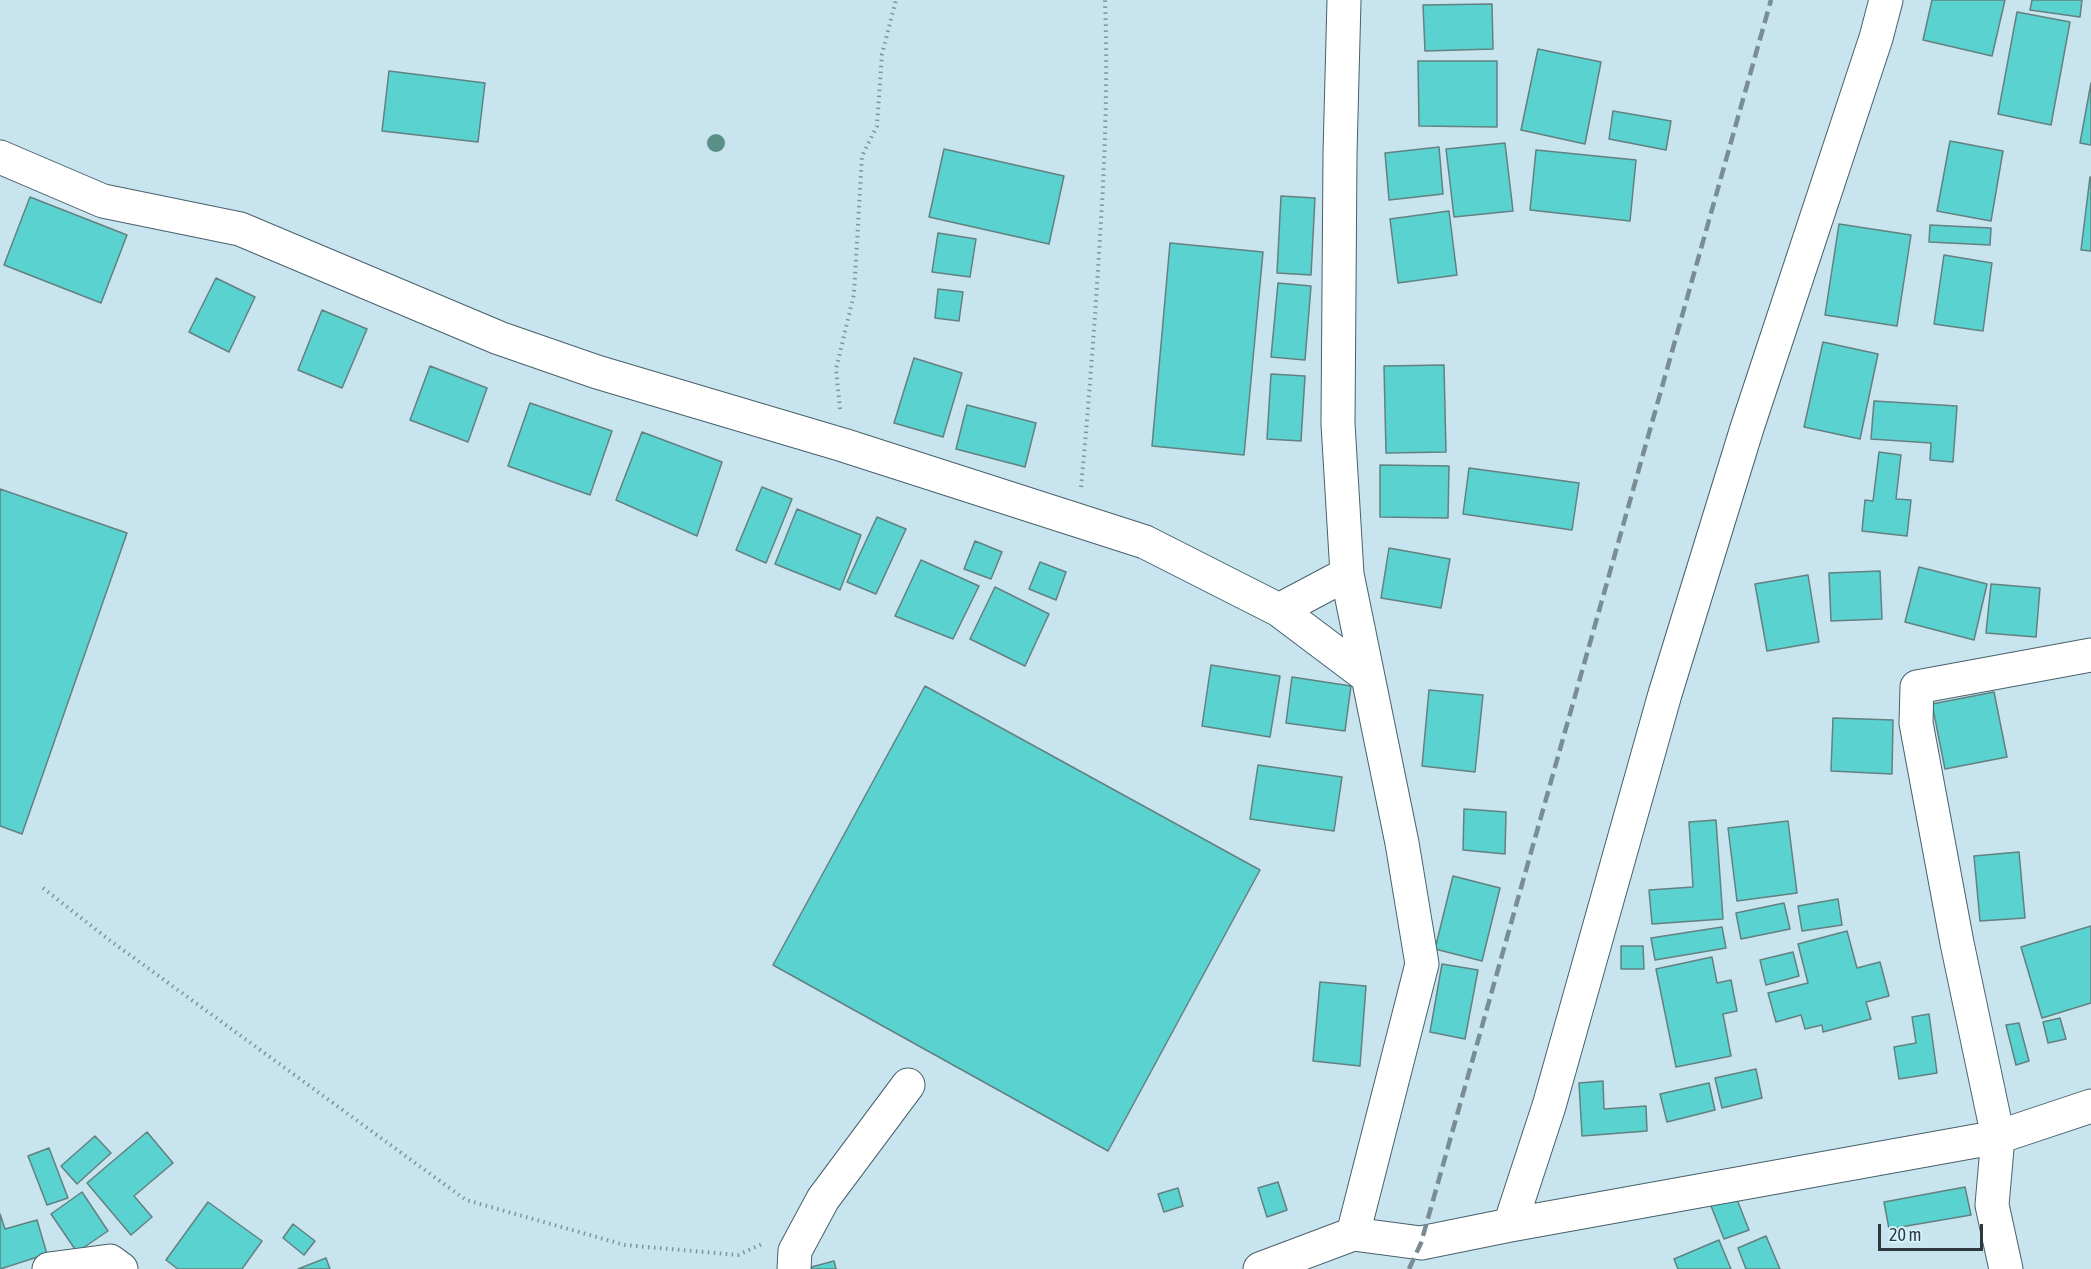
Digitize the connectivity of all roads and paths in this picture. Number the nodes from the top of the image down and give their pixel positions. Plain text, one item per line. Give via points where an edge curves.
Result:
1 (896, 0) edge
2 (1105, 0) edge
3 (1344, 0) edge
4 (1886, 0) edge
5 (0, 157) edge
6 (843, 445) junction
7 (1078, 520) junction
8 (1347, 574) junction
9 (1279, 610) junction
10 (2091, 655) edge
11 (1368, 677) junction
12 (43, 888) dead end
13 (908, 1085) dead end
14 (2091, 1106) edge
15 (1998, 1137) junction
16 (812, 1220) junction
17 (1510, 1225) junction
18 (1353, 1234) junction
19 (49, 1269) edge
20 (121, 1269) edge
21 (794, 1269) edge
22 (1260, 1269) edge
23 (2006, 1269) edge

1 - 6 path via 882,54 878,126 862,156 854,294 836,369
2 - 7 path via 1104,177 1093,365
3 - 8 street via 1338,424
4 - 17 street via 1668,682 1549,1106
5 - 6 street via 103,201 240,229 531,350
6 - 7 street
7 - 9 street via 1145,542
8 - 9 street
8 - 11 street
9 - 11 street
10 - 15 street via 1917,687 1916,723
11 - 18 street via 1422,964
12 - 16 path via 466,1200 625,1245 738,1255
13 - 16 street via 823,1199
14 - 15 street
15 - 17 street
15 - 23 street via 1992,1205
16 - 21 street via 795,1251
17 - 18 street via 1421,1243
18 - 22 street
19 - 20 street via 110,1261

